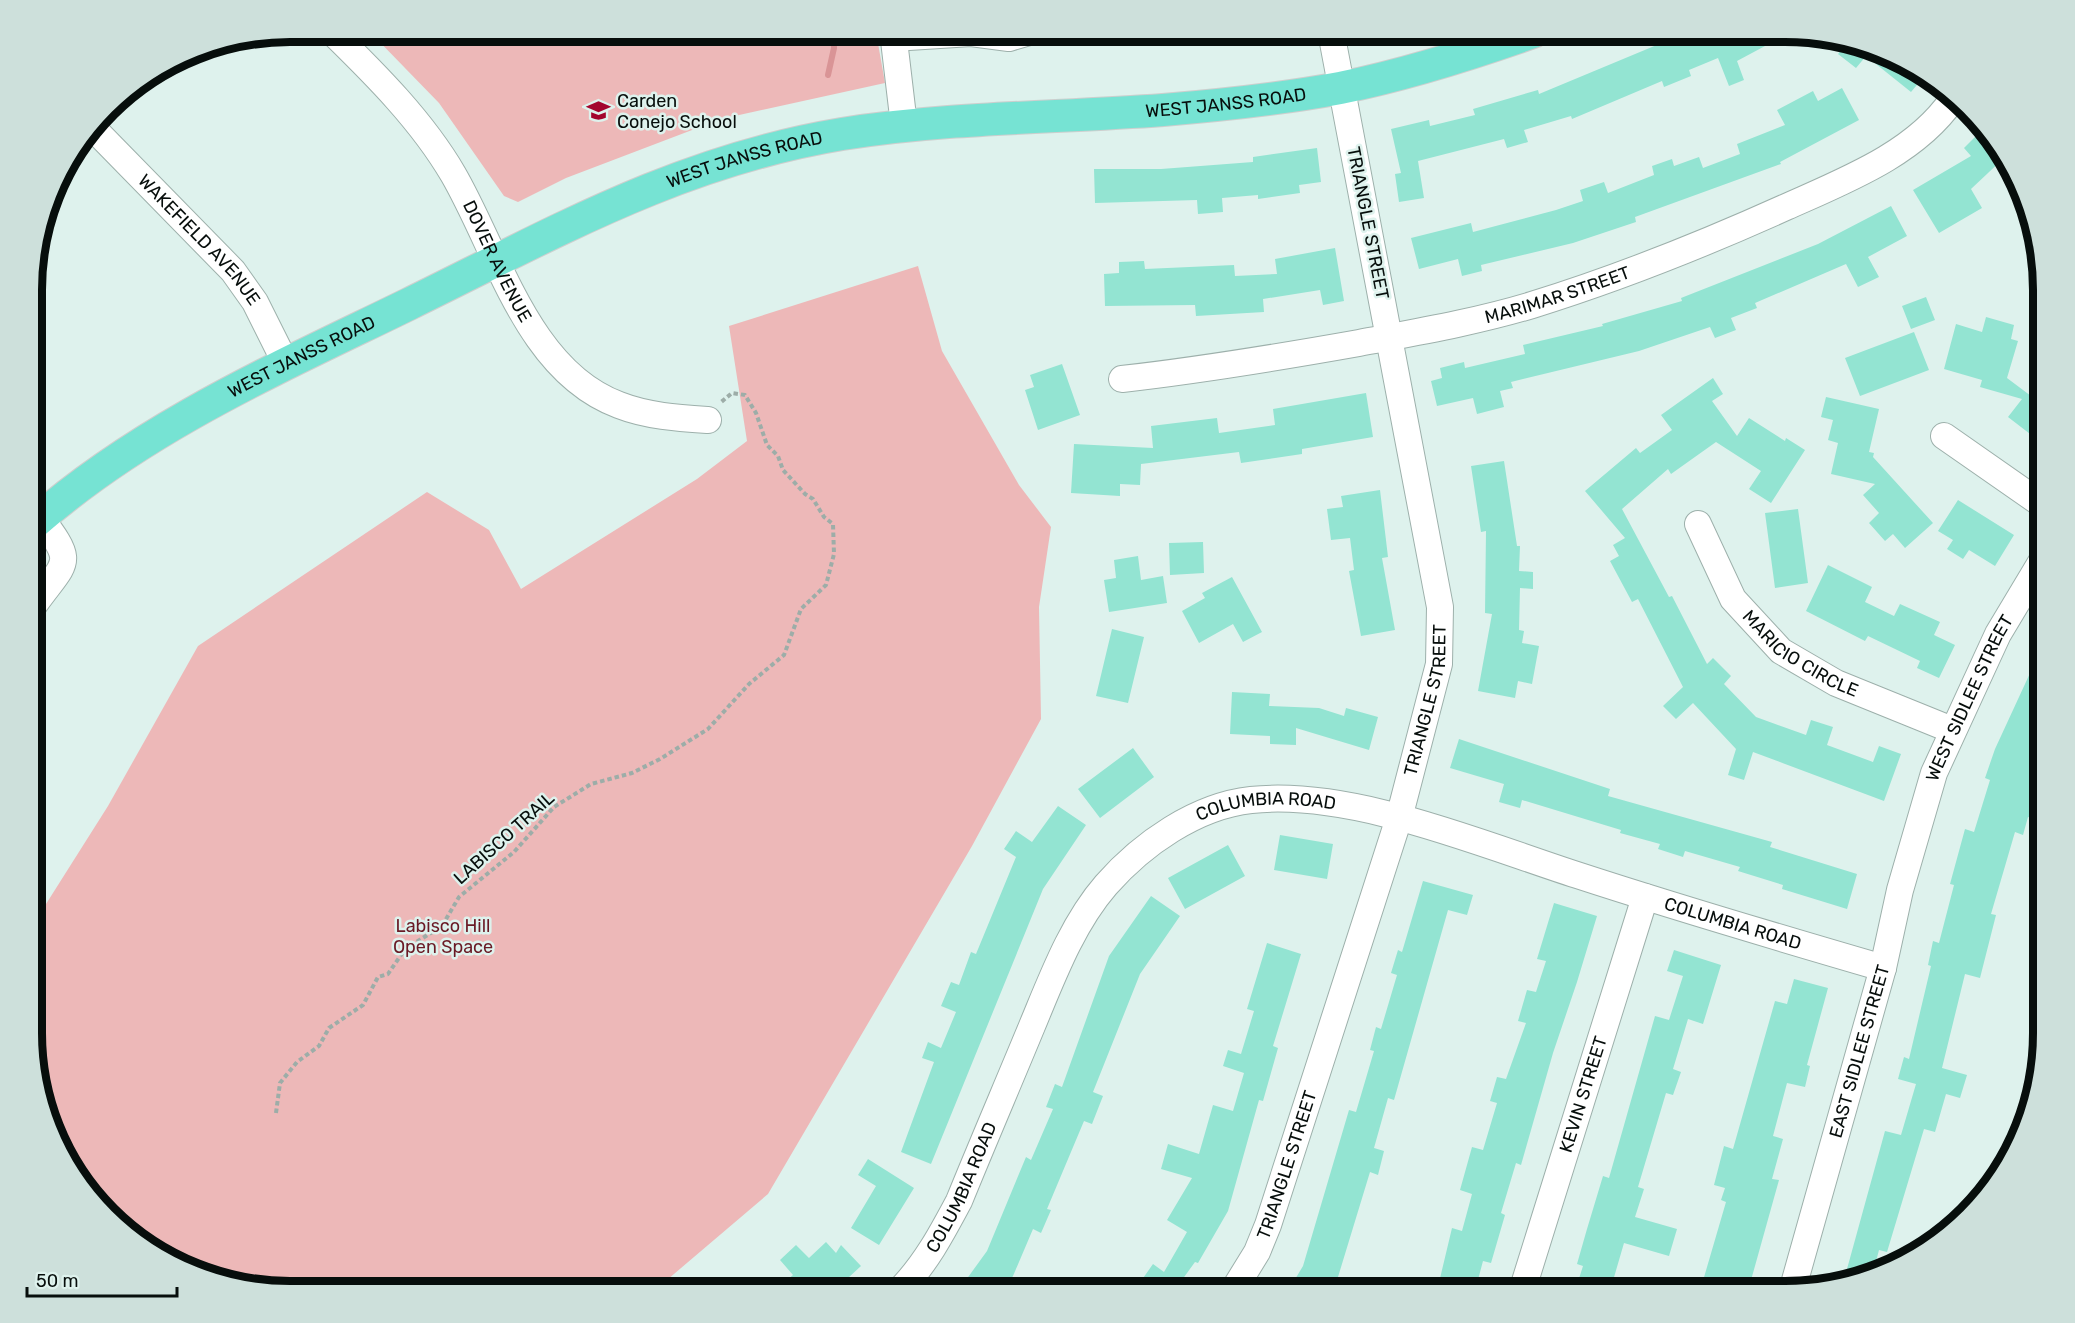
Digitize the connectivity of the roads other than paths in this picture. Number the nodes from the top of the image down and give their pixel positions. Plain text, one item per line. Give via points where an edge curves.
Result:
1 (341, 42) edge
2 (894, 42) edge
3 (1319, 42) edge
4 (1333, 42) edge
5 (1499, 42) edge
6 (1340, 88) junction
7 (1949, 103) edge
8 (904, 125) junction
9 (97, 133) edge
10 (497, 261) junction
11 (1390, 337) junction
12 (286, 364) junction
13 (1122, 379) dead end
14 (708, 420) road end
15 (1944, 436) dead end
16 (2033, 498) edge
17 (42, 516) edge
18 (1698, 524) dead end
19 (42, 525) edge
20 (2033, 576) edge
21 (42, 594) edge
22 (1952, 730) junction
23 (1922, 810) joint
24 (1399, 818) junction
25 (1645, 897) junction
26 (1883, 968) junction
27 (1795, 1280) edge
28 (907, 1281) edge
29 (1239, 1281) edge
30 (1525, 1281) edge

1 - 10 street, DOVER AVENUE via 406,110 451,171
2 - 8 street
3 - 6 street
4 - 6 street
5 - 6 main road, WEST JANSS ROAD
6 - 8 main road, WEST JANSS ROAD via 1167,109
6 - 11 street, TRIANGLE STREET
7 - 11 street, MARIMAR STREET via 1922,132 1890,157 1736,230 1532,305
8 - 10 main road, WEST JANSS ROAD via 783,146 674,178 611,204
9 - 12 street, WAKEFIELD AVENUE via 233,271 255,302
10 - 12 main road, WEST JANSS ROAD
10 - 14 street, DOVER AVENUE via 539,341 584,387 618,405 673,418
11 - 13 street, MARIMAR STREET via 1224,368
11 - 24 street, TRIANGLE STREET via 1440,607 1441,635 1439,664
12 - 17 main road, WEST JANSS ROAD via 162,431 104,468
15 - 16 street
18 - 22 street, MARICIO CIRCLE via 1733,599 1781,651 1836,682
19 - 21 street via 62,546 65,556
20 - 22 street, WEST SIDLEE STREET via 1998,634
22 - 23 street, WEST SIDLEE STREET
23 - 26 street, EAST SIDLEE STREET
24 - 25 street, COLUMBIA ROAD
24 - 28 street, COLUMBIA ROAD via 1334,803 1284,797 1248,800 1216,806 1156,839 1131,860 1105,886 1073,936 959,1201 926,1258
24 - 29 street, TRIANGLE STREET via 1268,1225
25 - 26 street, COLUMBIA ROAD
25 - 30 street, KEVIN STREET
26 - 27 street, EAST SIDLEE STREET

